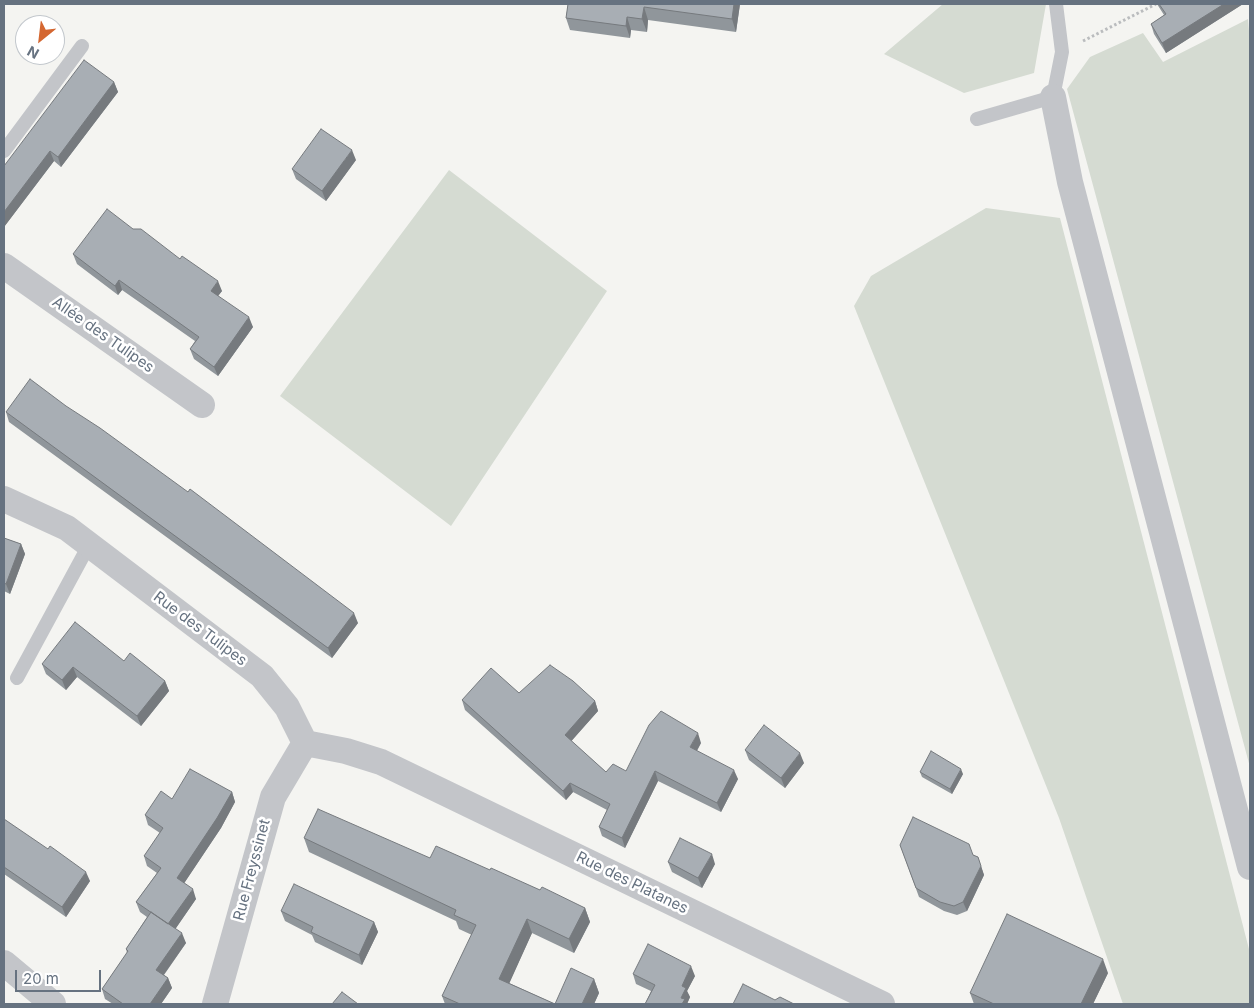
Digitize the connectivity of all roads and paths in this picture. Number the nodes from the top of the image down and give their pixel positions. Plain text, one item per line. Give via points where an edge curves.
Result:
1 (1056, 4) edge
2 (1156, 4) edge
3 (82, 46) dead end
4 (1062, 52) junction
5 (1053, 97) junction
6 (976, 119) dead end
7 (4, 152) edge
8 (4, 266) edge
9 (202, 405) dead end
10 (4, 499) edge
11 (89, 544) junction
12 (17, 678) dead end
13 (305, 743) junction
14 (1250, 867) edge
15 (4, 963) edge
16 (52, 1004) edge
17 (215, 1004) edge
18 (882, 1004) edge

1 - 4 lane
2 - 4 path
3 - 7 lane
4 - 5 lane
5 - 6 lane
5 - 14 street via 1070,182
8 - 9 street, Allée des Tulipes
10 - 11 street, Rue des Tulipes via 68,528
11 - 12 lane
11 - 13 street, Rue des Tulipes via 262,676 287,707
13 - 17 street, Rue Freyssinet via 272,797
13 - 18 street, Rue des Platanes via 381,762
15 - 16 street

